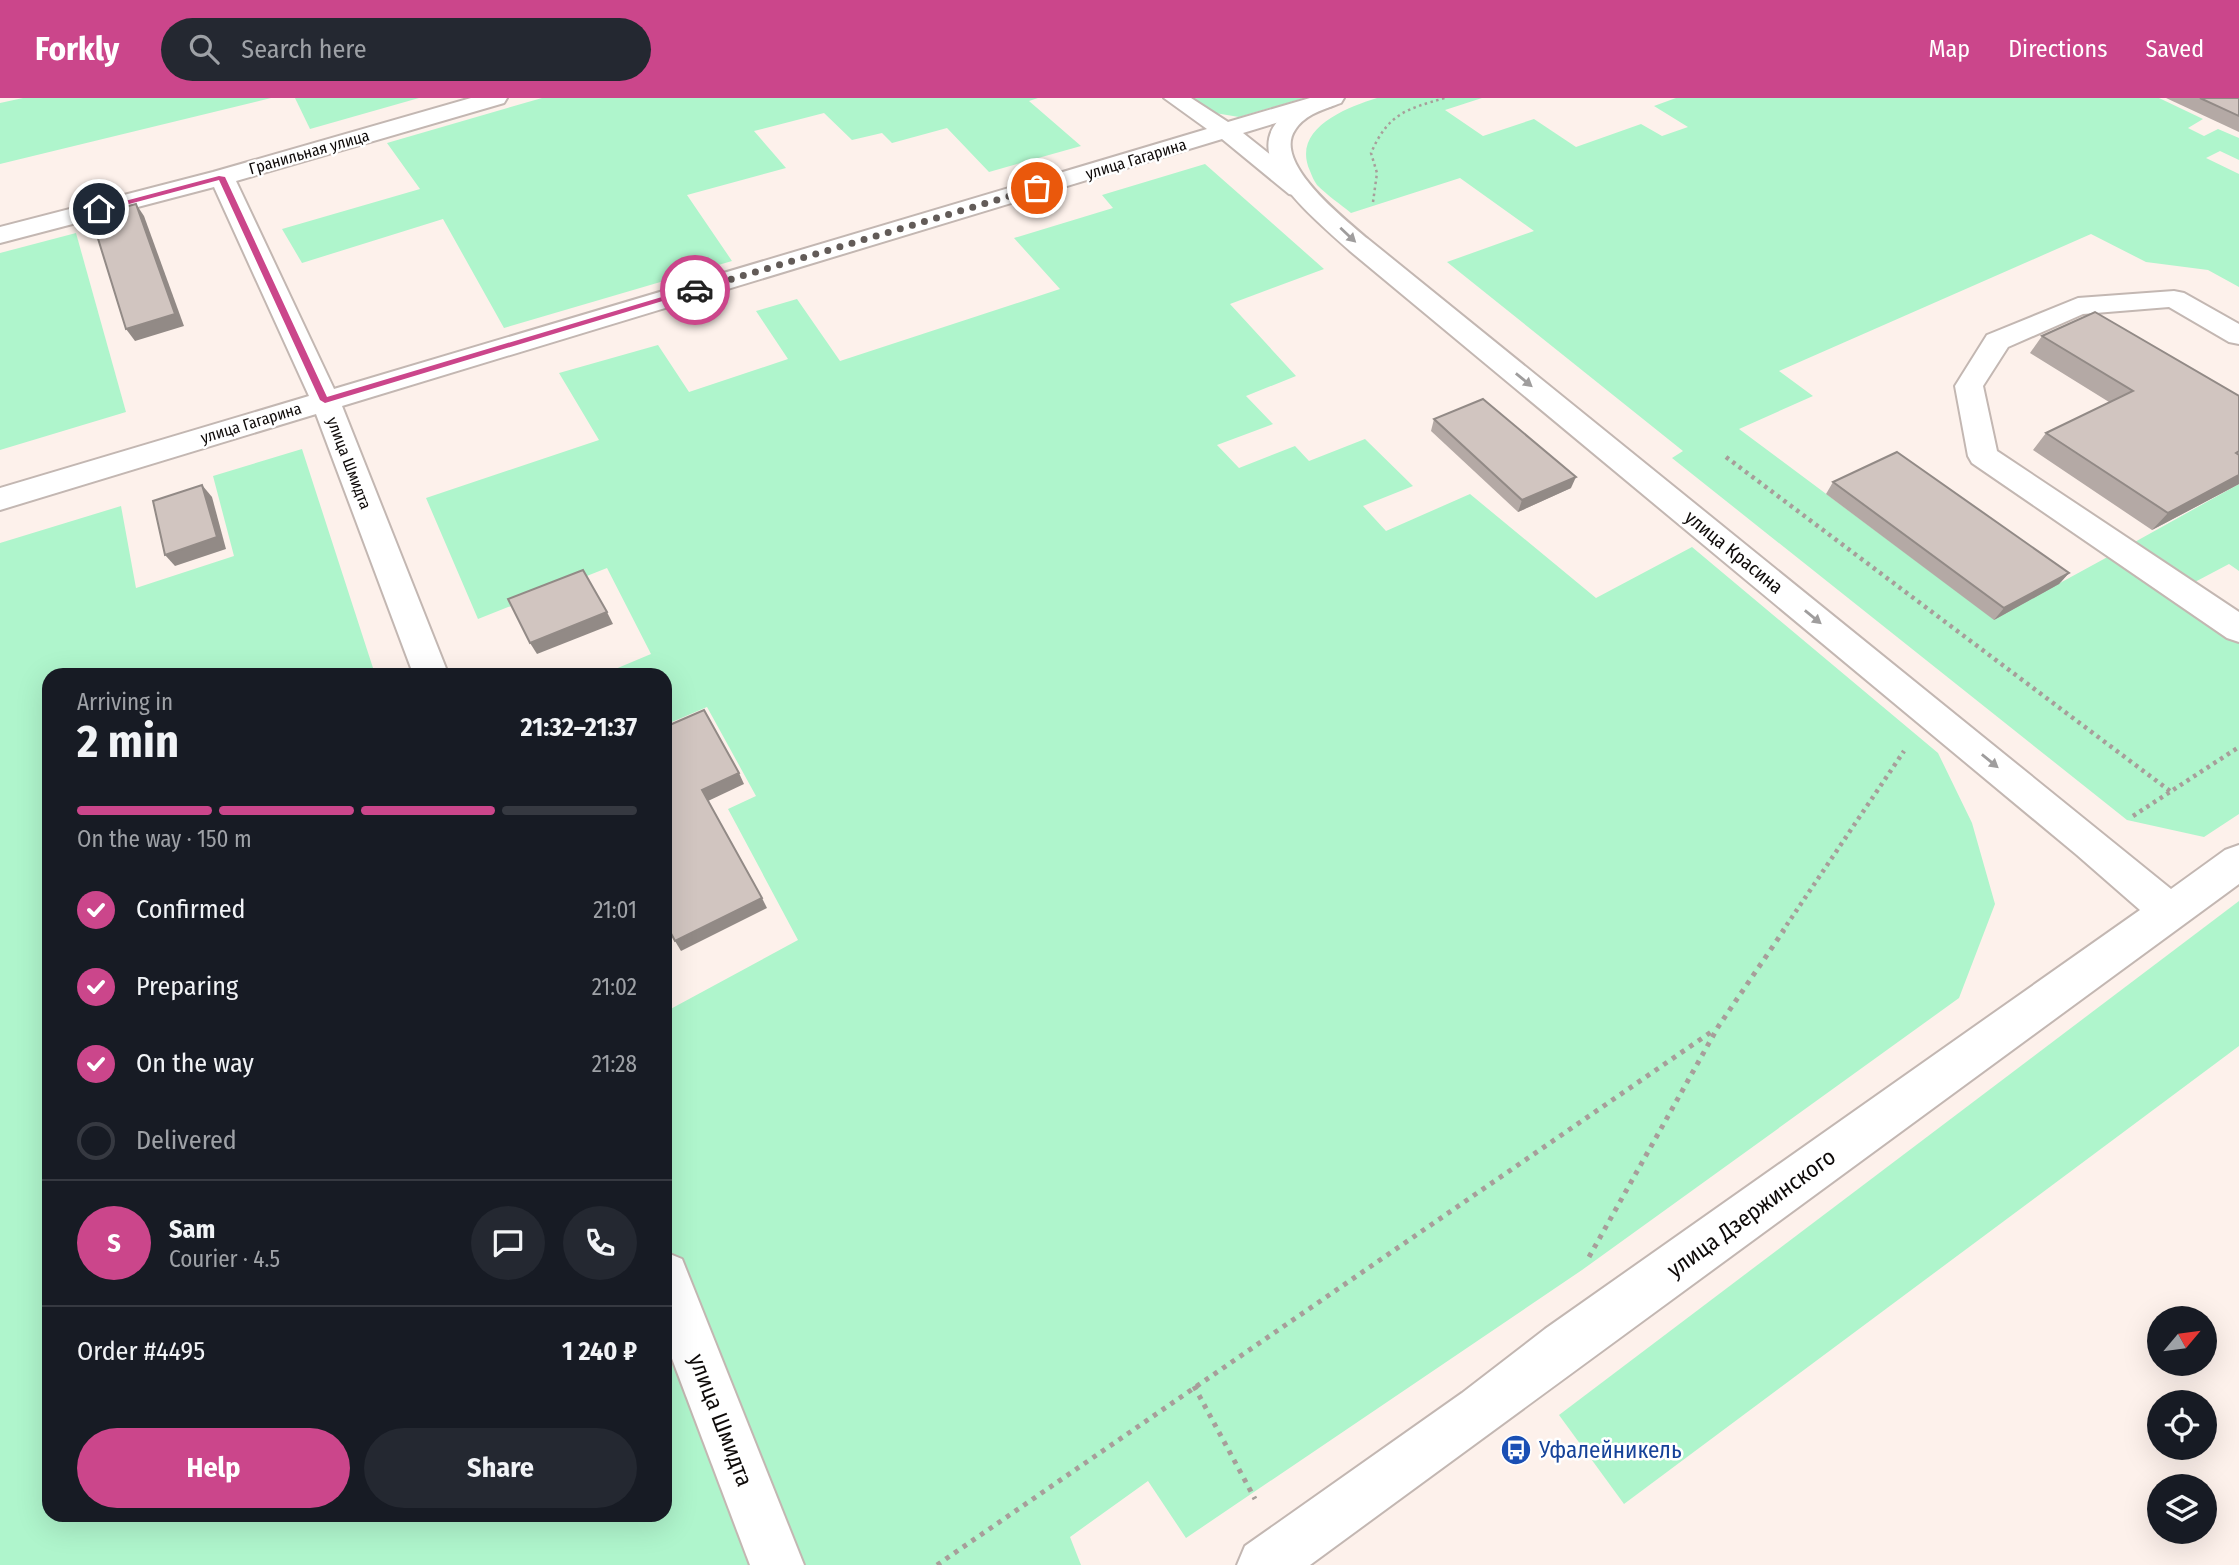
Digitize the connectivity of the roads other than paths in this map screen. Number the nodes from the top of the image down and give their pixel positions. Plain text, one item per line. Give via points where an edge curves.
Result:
1 (496, 98) edge
2 (1175, 98) edge
3 (1329, 99) edge
4 (1226, 131) junction
5 (222, 177) junction
6 (1298, 189) junction
7 (0, 235) edge
8 (2239, 336) edge
9 (325, 400) junction
10 (0, 499) edge
11 (2239, 629) edge
12 (429, 668) edge
13 (2239, 862) edge
14 (2171, 913) junction
15 (672, 1294) edge
16 (1274, 1558) edge
17 (777, 1565) edge

1 - 5 street, Гранильная улица
2 - 4 street
3 - 4 street, улица Гагарина
3 - 6 street via 1302,111 1284,126 1278,142 1282,165
4 - 6 street
4 - 9 street, улица Гагарина
5 - 7 street, Гранильная улица
5 - 9 street, улица Шмидта
6 -> 14 street, улица Красина via 1359,245
8 - 11 street via 2174,299 2078,306 1997,341 1969,386 1983,456
9 - 10 street, улица Гагарина
9 - 12 street, улица Шмидта
13 - 14 street, улица Дзержинского
14 - 16 street, улица Дзержинского
15 - 17 street, улица Шмидта

